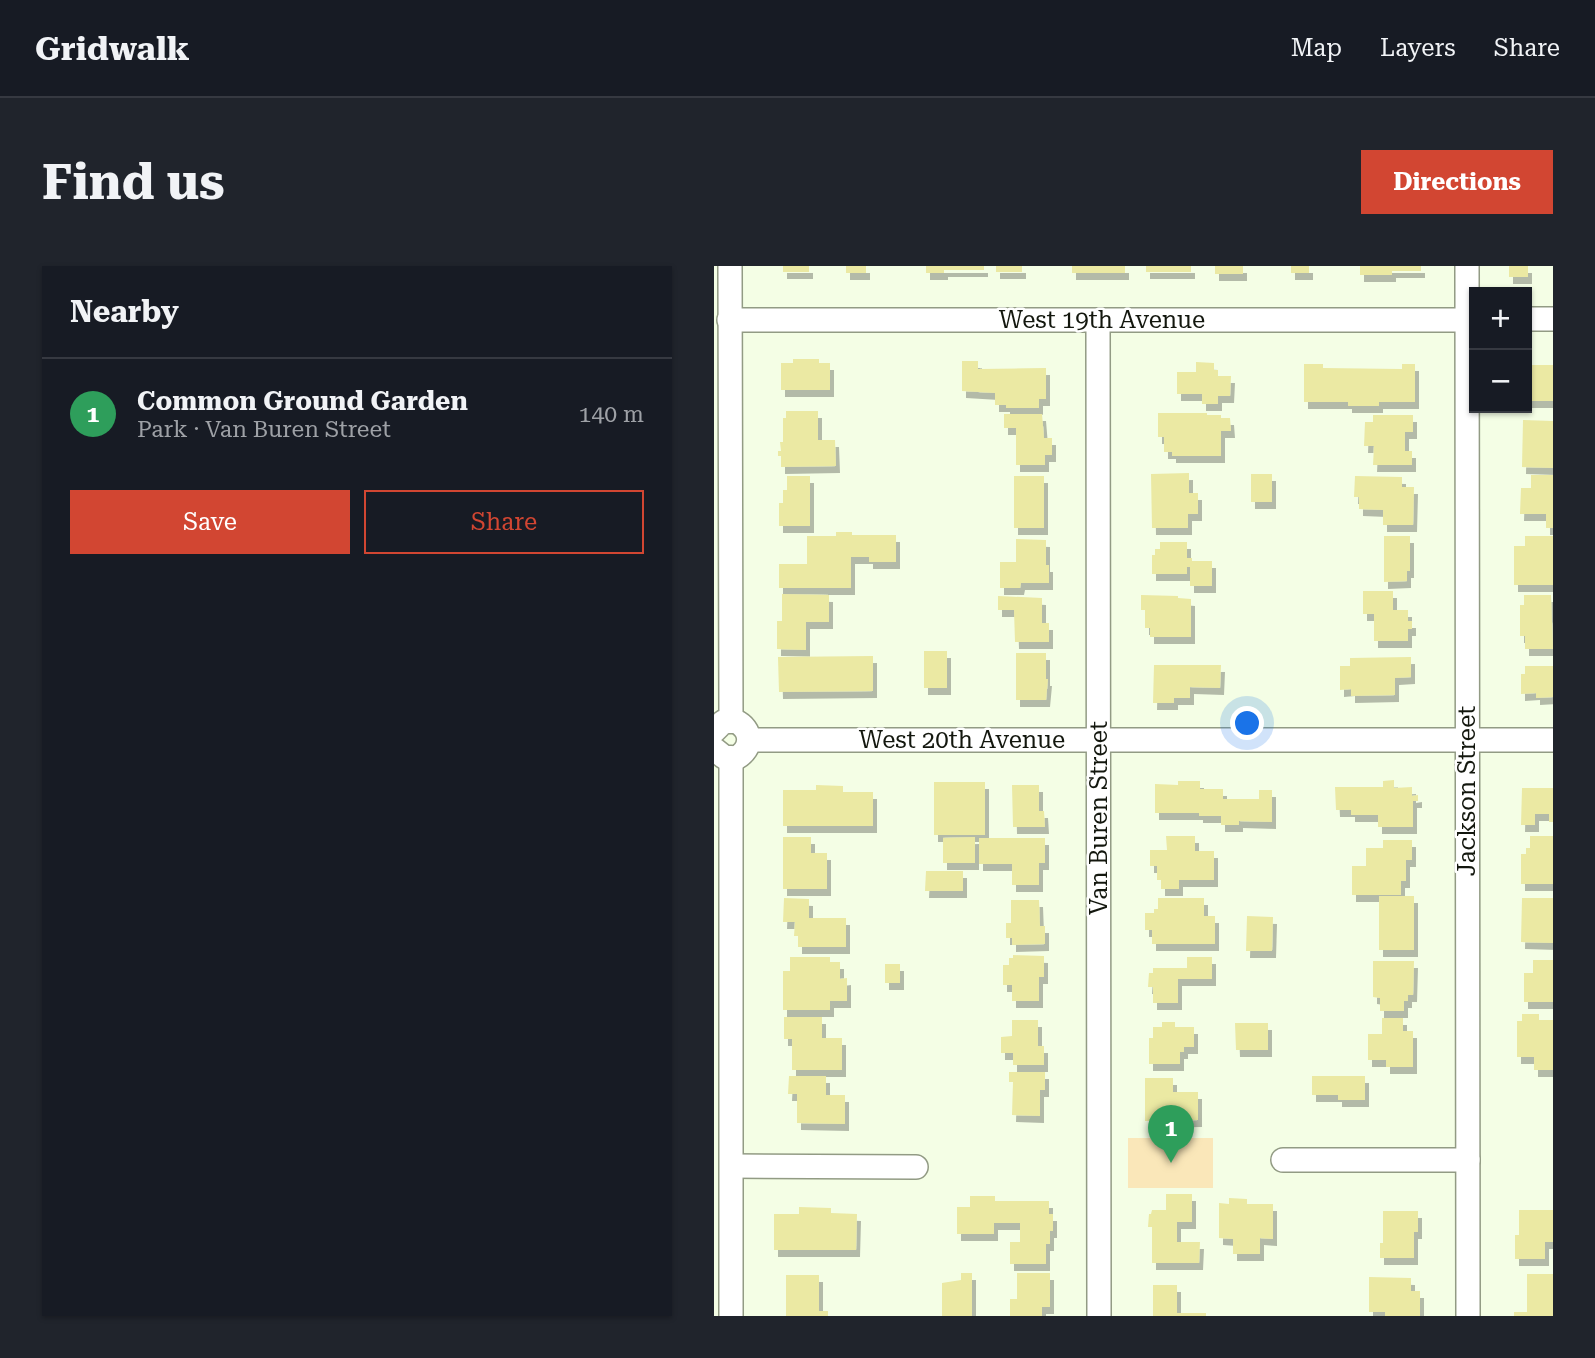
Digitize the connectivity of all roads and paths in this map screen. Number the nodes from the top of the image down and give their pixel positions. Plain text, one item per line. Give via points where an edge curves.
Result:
1 (730, 266) edge
2 (1467, 266) edge
3 (1469, 293) edge
4 (1532, 319) edge
5 (1553, 319) edge
6 (729, 320) junction
7 (1098, 320) junction
8 (1469, 320) edge
9 (1471, 350) edge
10 (722, 726) edge
11 (749, 740) junction
12 (1099, 740) junction
13 (1467, 740) junction
14 (1553, 740) edge
15 (722, 753) edge
16 (1283, 1160) dead end
17 (1468, 1160) junction
18 (732, 1167) junction
19 (916, 1167) dead end
20 (731, 1316) edge
21 (1099, 1316) edge
22 (1468, 1316) edge

1 - 6 street
2 - 3 street, Jackson Street
4 - 5 street
6 - 7 street, West 19th Avenue
6 - 10 street
7 - 8 street, West 19th Avenue
7 - 12 street, Van Buren Street
9 - 13 street, Jackson Street
10 - 11 street via 743,726
11 - 12 street, West 20th Avenue
11 - 15 street via 744,753
12 - 13 street, West 20th Avenue
12 - 21 street, Van Buren Street
13 - 14 street, West 20th Avenue
13 - 17 street, Jackson Street
15 - 18 street
16 - 17 street
17 - 22 street, Jackson Street
18 - 19 street
18 - 20 street

